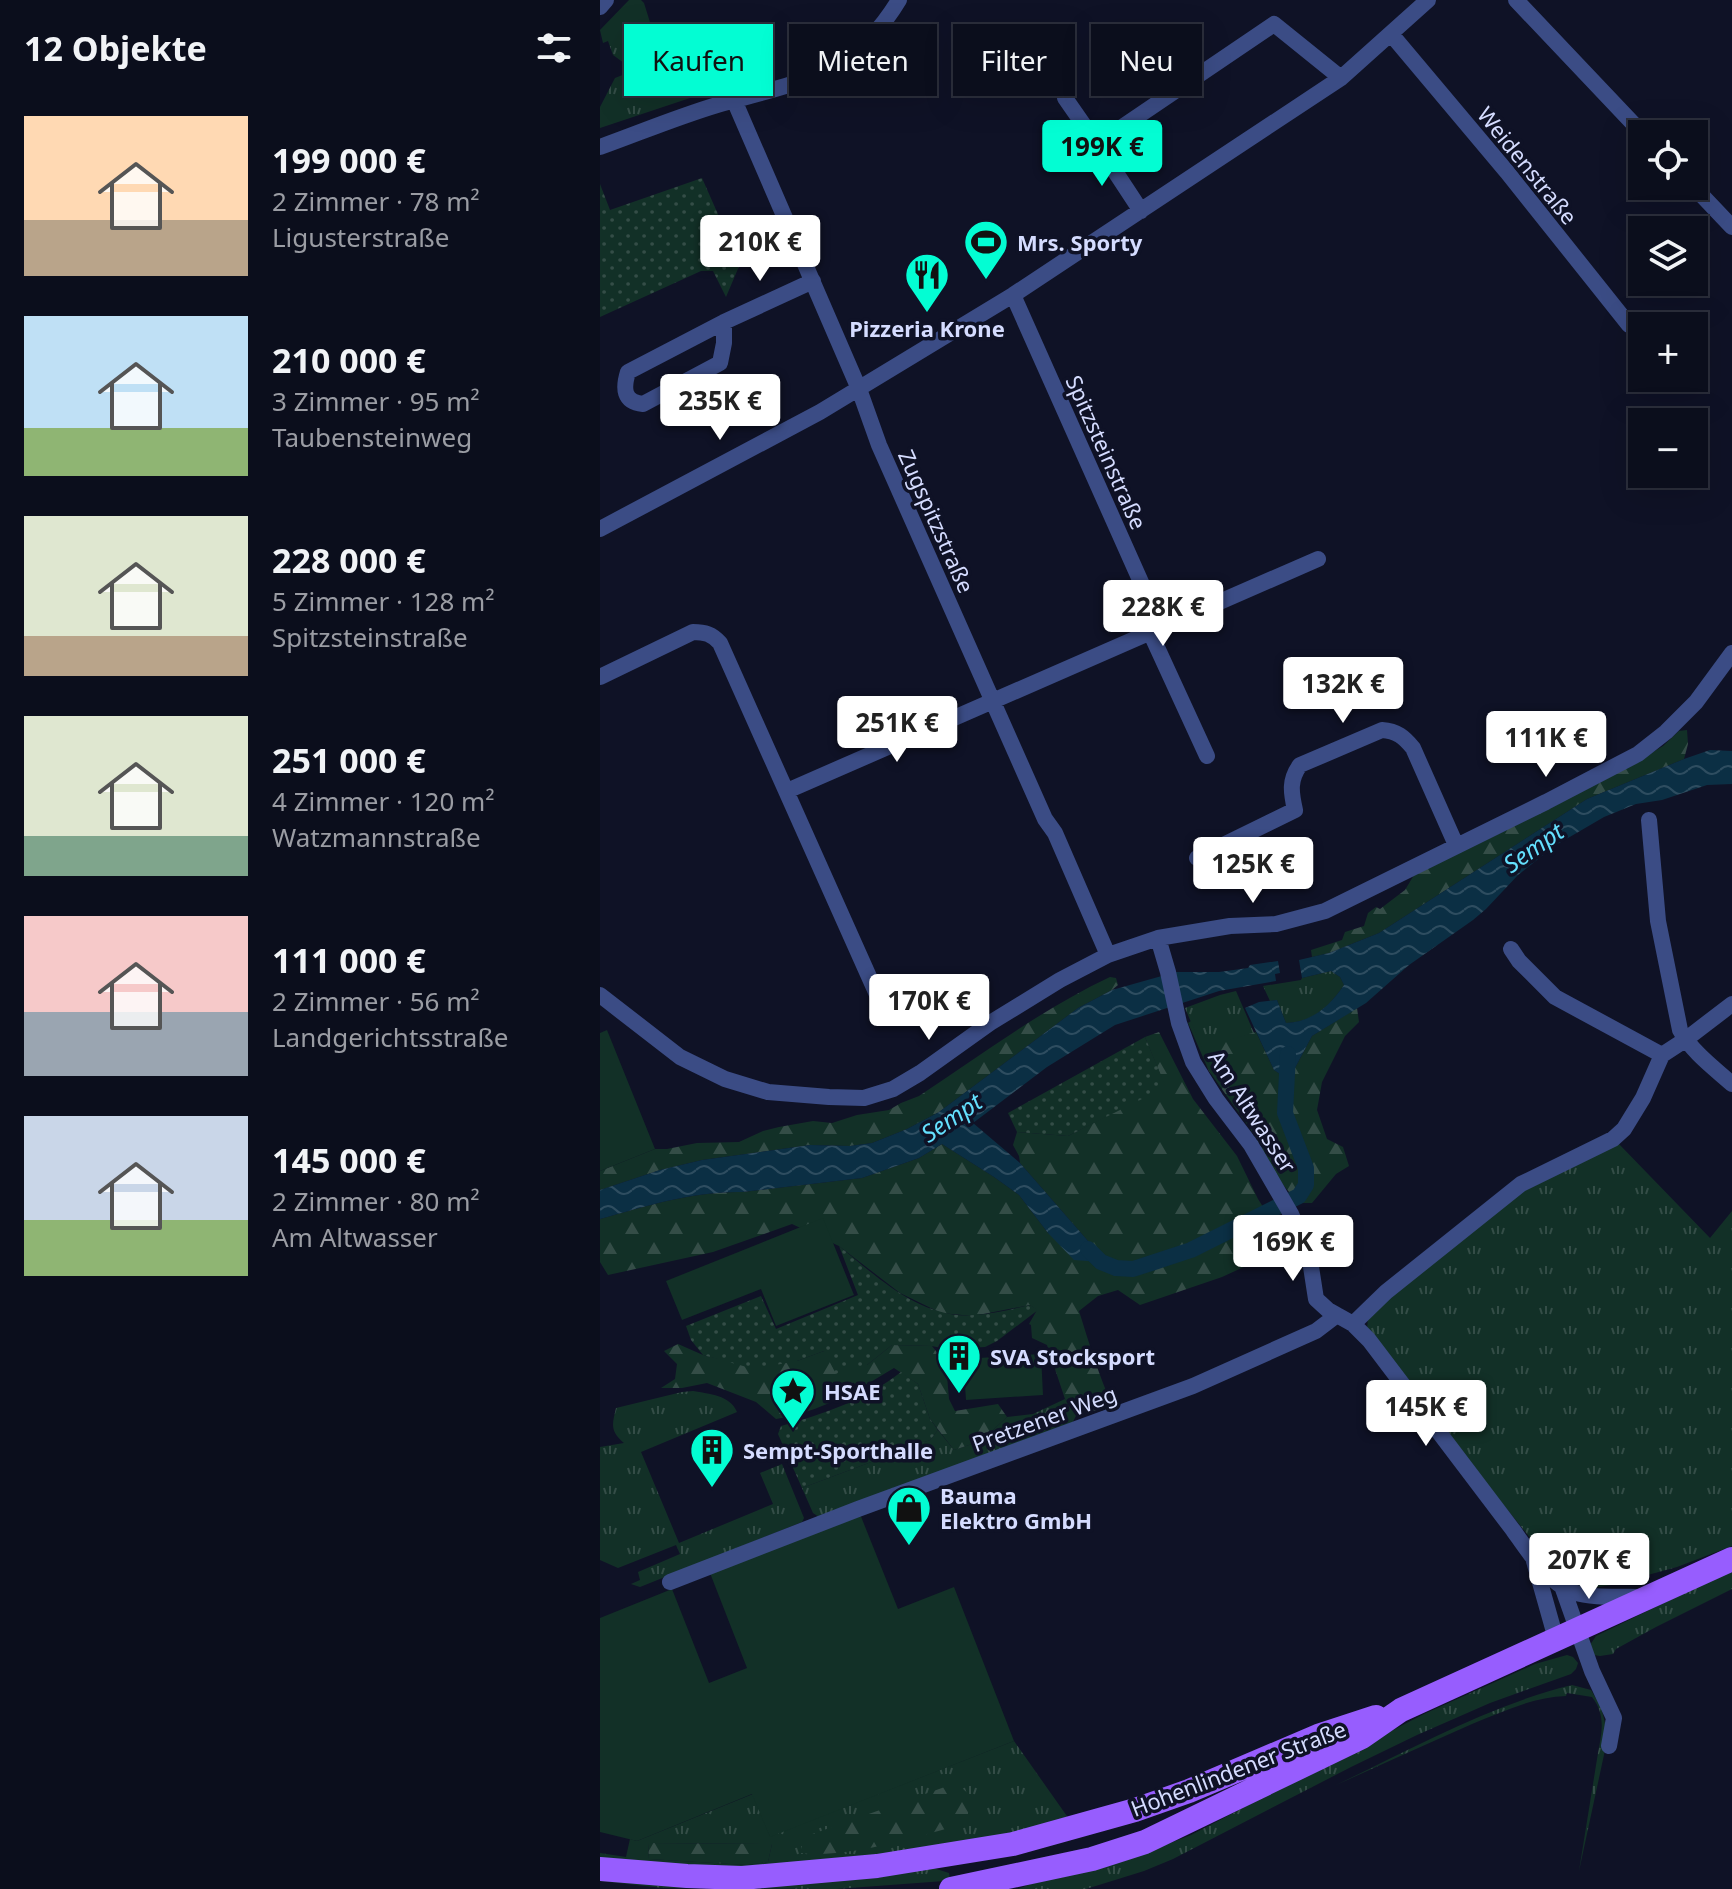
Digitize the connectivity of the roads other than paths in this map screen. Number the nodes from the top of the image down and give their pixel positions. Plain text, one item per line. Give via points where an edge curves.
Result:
1 (606, 0) edge
2 (899, 0) edge
3 (1428, 0) edge
4 (1516, 0) edge
5 (600, 7) edge
6 (1391, 34) junction
7 (1341, 78) junction
8 (1065, 98) dead end
9 (734, 100) junction
10 (1630, 120) edge
11 (1097, 144) junction
12 (600, 147) edge
13 (1706, 200) edge
14 (1141, 211) junction
15 (1732, 227) edge
16 (813, 281) junction
17 (1013, 295) junction
18 (724, 322) junction
19 (1628, 324) edge
20 (859, 389) junction
21 (600, 529) edge
22 (1318, 559) dead end
23 (1155, 630) junction
24 (1732, 653) edge
25 (600, 677) edge
26 (991, 701) junction
27 (1207, 756) dead end
28 (787, 791) junction
29 (1649, 820) dead end
30 (1456, 845) junction
31 (1197, 858) dead end
32 (1158, 938) junction
33 (1511, 949) dead end
34 (1108, 955) junction
35 (600, 995) edge
36 (879, 999) dead end
37 (1732, 1004) edge
38 (1685, 1040) junction
39 (1662, 1055) junction
40 (1732, 1084) edge
41 (1337, 1315) junction
42 (1353, 1324) junction
43 (1732, 1559) edge
44 (1534, 1560) junction
45 (670, 1582) dead end
46 (1562, 1586) junction
47 (1648, 1597) junction
48 (1567, 1634) junction
49 (1401, 1710) junction
50 (1609, 1746) dead end
51 (600, 1869) edge
52 (958, 1888) edge

1 - 5 street
2 - 9 street via 844,61
3 - 6 street
4 - 10 street
6 - 7 street
6 - 19 street, Weidenstraße
7 - 11 street via 1274,24
7 - 14 street
8 - 11 street
9 - 12 street
9 - 16 street, Zugspitzstraße
11 - 14 street
13 - 15 street
14 - 17 street
16 - 18 street
16 - 20 street, Zugspitzstraße
17 - 20 street
17 - 23 street, Spitzsteinstraße
18 - 18 street via 628,372 625,395 643,404 720,363
20 - 21 street
20 - 26 street, Zugspitzstraße
22 - 23 street
23 - 26 street
23 - 27 street, Spitzsteinstraße
24 - 30 street via 1696,702 1638,754
25 - 28 street via 693,632 713,635
26 - 28 street
26 - 34 street, Zugspitzstraße
28 - 36 street
29 - 38 street via 1658,921
30 - 31 street via 1413,748 1405,737 1382,730 1300,765 1291,784 1295,810
30 - 32 street via 1325,911 1276,924
32 - 34 street
32 - 41 street, Am Altwasser via 1193,1062 1281,1194 1309,1254 1316,1299
33 - 39 street via 1555,997
34 - 35 street via 990,1023 893,1089 864,1098 768,1092 725,1079 680,1057
37 - 38 street
38 - 39 street
38 - 40 street
39 - 42 street via 1643,1098 1613,1139 1521,1184
41 - 42 street, Am Altwasser
41 - 45 street, Pretzener Weg via 1316,1331 1193,1386
42 - 44 street, Am Altwasser
43 - 47 main road, Hohenlindener Straße
44 - 46 street, Am Altwasser
44 - 48 street, Am Altwasser
46 - 47 street, Am Altwasser via 1582,1594
46 - 48 street, Am Altwasser
47 - 48 main road, Hohenlindener Straße
48 - 49 main road, Hohenlindener Straße
48 - 50 street via 1614,1718
49 - 51 main road, Hohenlindener Straße via 1318,1736 1162,1801 1013,1844 877,1866 742,1878
49 - 52 main road, Hohenlindener Straße via 1362,1737 1145,1842

